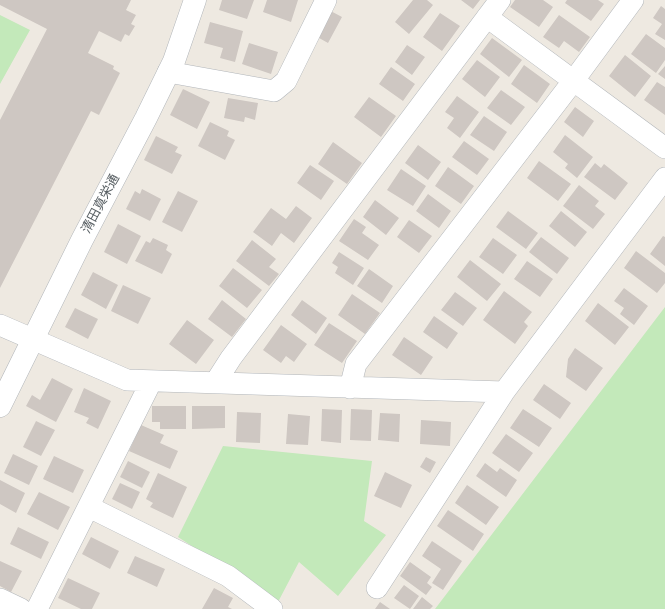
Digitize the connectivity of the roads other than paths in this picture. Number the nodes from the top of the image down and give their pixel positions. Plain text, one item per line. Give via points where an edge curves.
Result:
1 (195, 0) edge
2 (326, 0) edge
3 (500, 0) edge
4 (633, 0) edge
5 (487, 17) junction
6 (168, 72) junction
7 (574, 80) junction
8 (665, 148) edge
9 (665, 178) edge
10 (0, 325) edge
11 (34, 340) junction
12 (151, 382) junction
13 (215, 383) junction
14 (350, 388) junction
15 (504, 392) junction
16 (0, 406) edge
17 (89, 507) junction
18 (377, 588) dead end
19 (0, 599) edge
20 (21, 609) edge
21 (37, 609) edge
22 (272, 609) edge

1 - 6 street, 清田真栄通
2 - 6 street via 286,81 274,91
3 - 5 street
4 - 7 street
5 - 7 street
5 - 13 street via 231,358
6 - 11 street, 清田真栄通
7 - 8 street
7 - 14 street via 356,364
9 - 15 street
10 - 11 street
11 - 12 street via 127,380
11 - 16 street, 清田真栄通
12 - 13 street
12 - 17 street
13 - 14 street
14 - 15 street
15 - 18 street
17 - 21 street
17 - 22 street via 228,576
19 - 20 street

